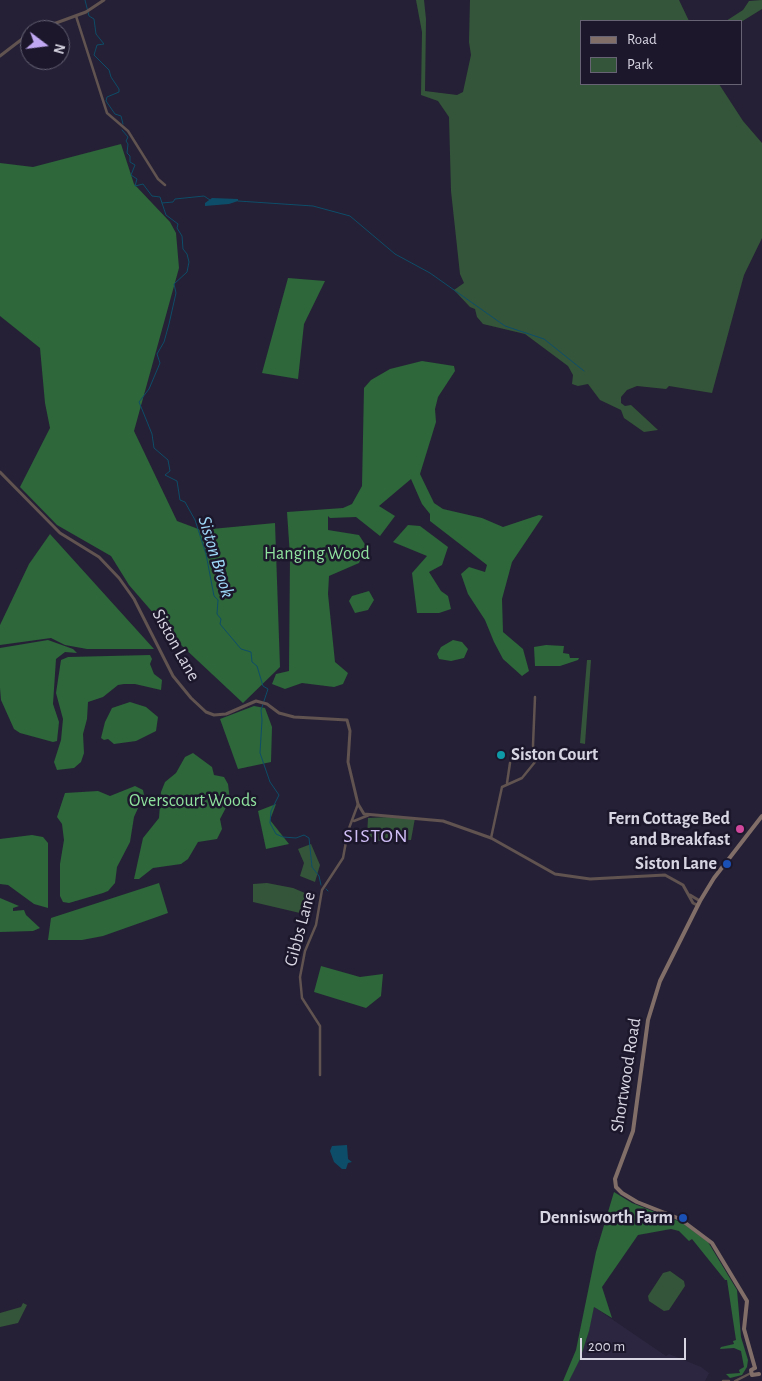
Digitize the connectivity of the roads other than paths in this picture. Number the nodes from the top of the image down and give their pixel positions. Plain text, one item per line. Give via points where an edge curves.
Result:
1 (104, 0) edge
2 (76, 16) junction
3 (65, 20) edge
4 (20, 41) edge
5 (0, 56) edge
6 (165, 185) dead end
7 (0, 472) edge
8 (535, 697) dead end
9 (510, 763) dead end
10 (507, 783) junction
11 (358, 804) junction
12 (369, 815) junction
13 (762, 816) edge
14 (353, 821) junction
15 (491, 838) junction
16 (690, 894) junction
17 (700, 901) junction
18 (697, 906) junction
19 (320, 1075) dead end
20 (755, 1368) junction
21 (751, 1374) junction
22 (761, 1375) edge
23 (723, 1381) edge
24 (729, 1381) edge
25 (735, 1381) edge

1 - 2 street
2 - 3 street
2 - 6 street via 107,113 128,130
4 - 5 street
7 - 11 street, Siston Lane via 60,533 99,557 118,578 134,599 173,676 210,714 220,715 252,702 263,702 278,713 347,720 350,731 348,762
8 - 10 street via 535,762 522,778
9 - 10 street
10 - 15 street via 502,787
11 - 12 street via 364,814
11 - 14 street, Gibbs Lane
12 - 14 street
12 - 15 street via 434,818
13 - 17 main road
14 - 19 street, Gibbs Lane via 343,858 322,890 316,925 305,951 300,976 302,998 320,1026
15 - 16 street via 555,874 605,880 657,874 678,881
16 - 17 street
16 - 18 street
17 - 18 main road
18 - 20 main road, Shortwood Road via 655,993 648,1020 635,1123 617,1169 616,1187 637,1202 680,1219 712,1243 747,1301 744,1329
20 - 21 main road
20 - 22 main road
21 - 22 main road
21 - 25 street
23 - 24 street

